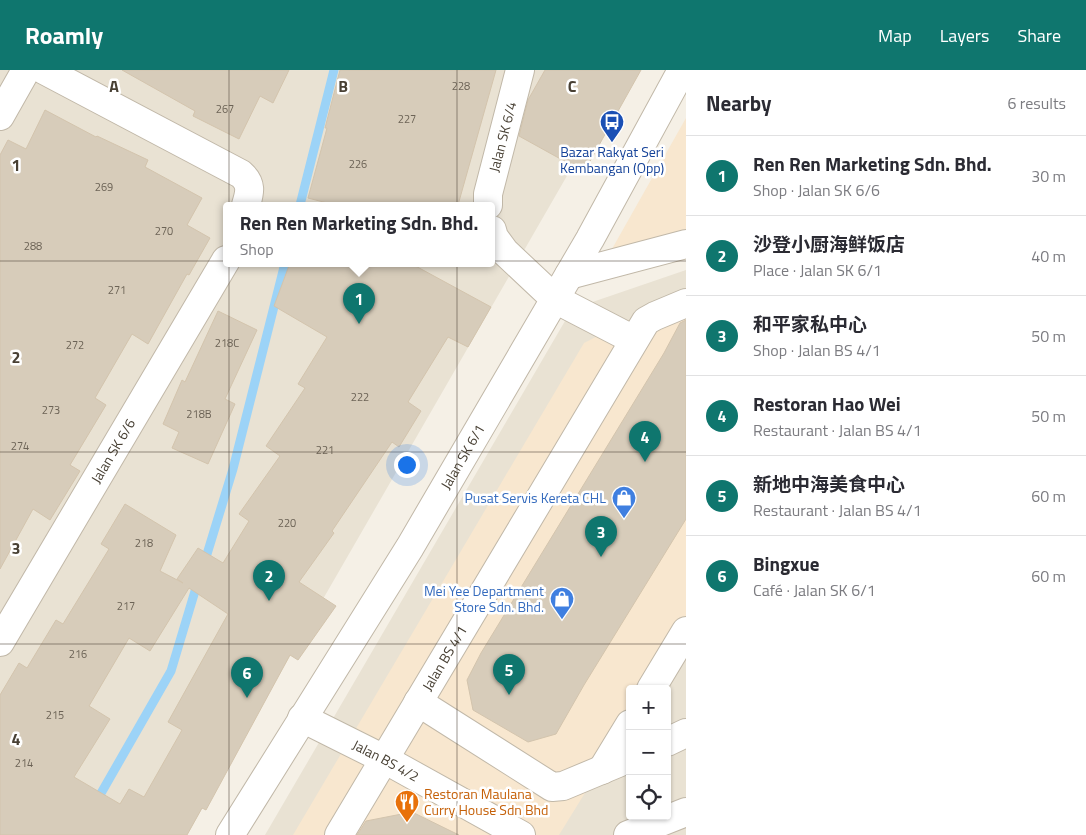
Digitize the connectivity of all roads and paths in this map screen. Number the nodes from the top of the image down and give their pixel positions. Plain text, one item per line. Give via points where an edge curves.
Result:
1 (26, 70) edge
2 (44, 70) edge
3 (520, 70) edge
4 (682, 70) edge
5 (0, 116) edge
6 (247, 202) edge
7 (488, 202) edge
8 (495, 238) edge
9 (686, 244) edge
10 (223, 265) edge
11 (569, 275) junction
12 (555, 299) junction
13 (686, 303) edge
14 (634, 340) junction
15 (686, 631) edge
16 (0, 642) edge
17 (653, 685) edge
18 (418, 702) junction
19 (302, 718) junction
20 (626, 730) edge
21 (686, 734) edge
22 (671, 740) edge
23 (384, 759) junction
24 (626, 760) edge
25 (602, 770) junction
26 (686, 812) edge
27 (230, 835) edge
28 (339, 835) edge
29 (521, 835) edge
30 (628, 835) edge

1 - 5 street
2 - 6 street via 241,174 250,186
3 - 7 street, Jalan SK 6/4
4 - 11 street, Jalan SK 6/1
8 - 12 street
9 - 11 street
10 - 16 street, Jalan SK 6/6
11 - 12 street, Jalan SK 6/1
12 - 14 street
12 - 19 street, Jalan SK 6/1 via 410,547
13 - 14 street, Jalan BS 4/1 via 646,322
14 - 18 street, Jalan BS 4/1
15 - 17 street
18 - 23 street
18 - 25 street, Jalan BS 4/1 via 552,787 563,786
19 - 23 street, Jalan BS 4/2
19 - 27 street, Jalan SK 6/1
20 - 25 street
21 - 22 street
23 - 28 street
23 - 29 street, Jalan BS 4/2
24 - 25 street
26 - 30 street

